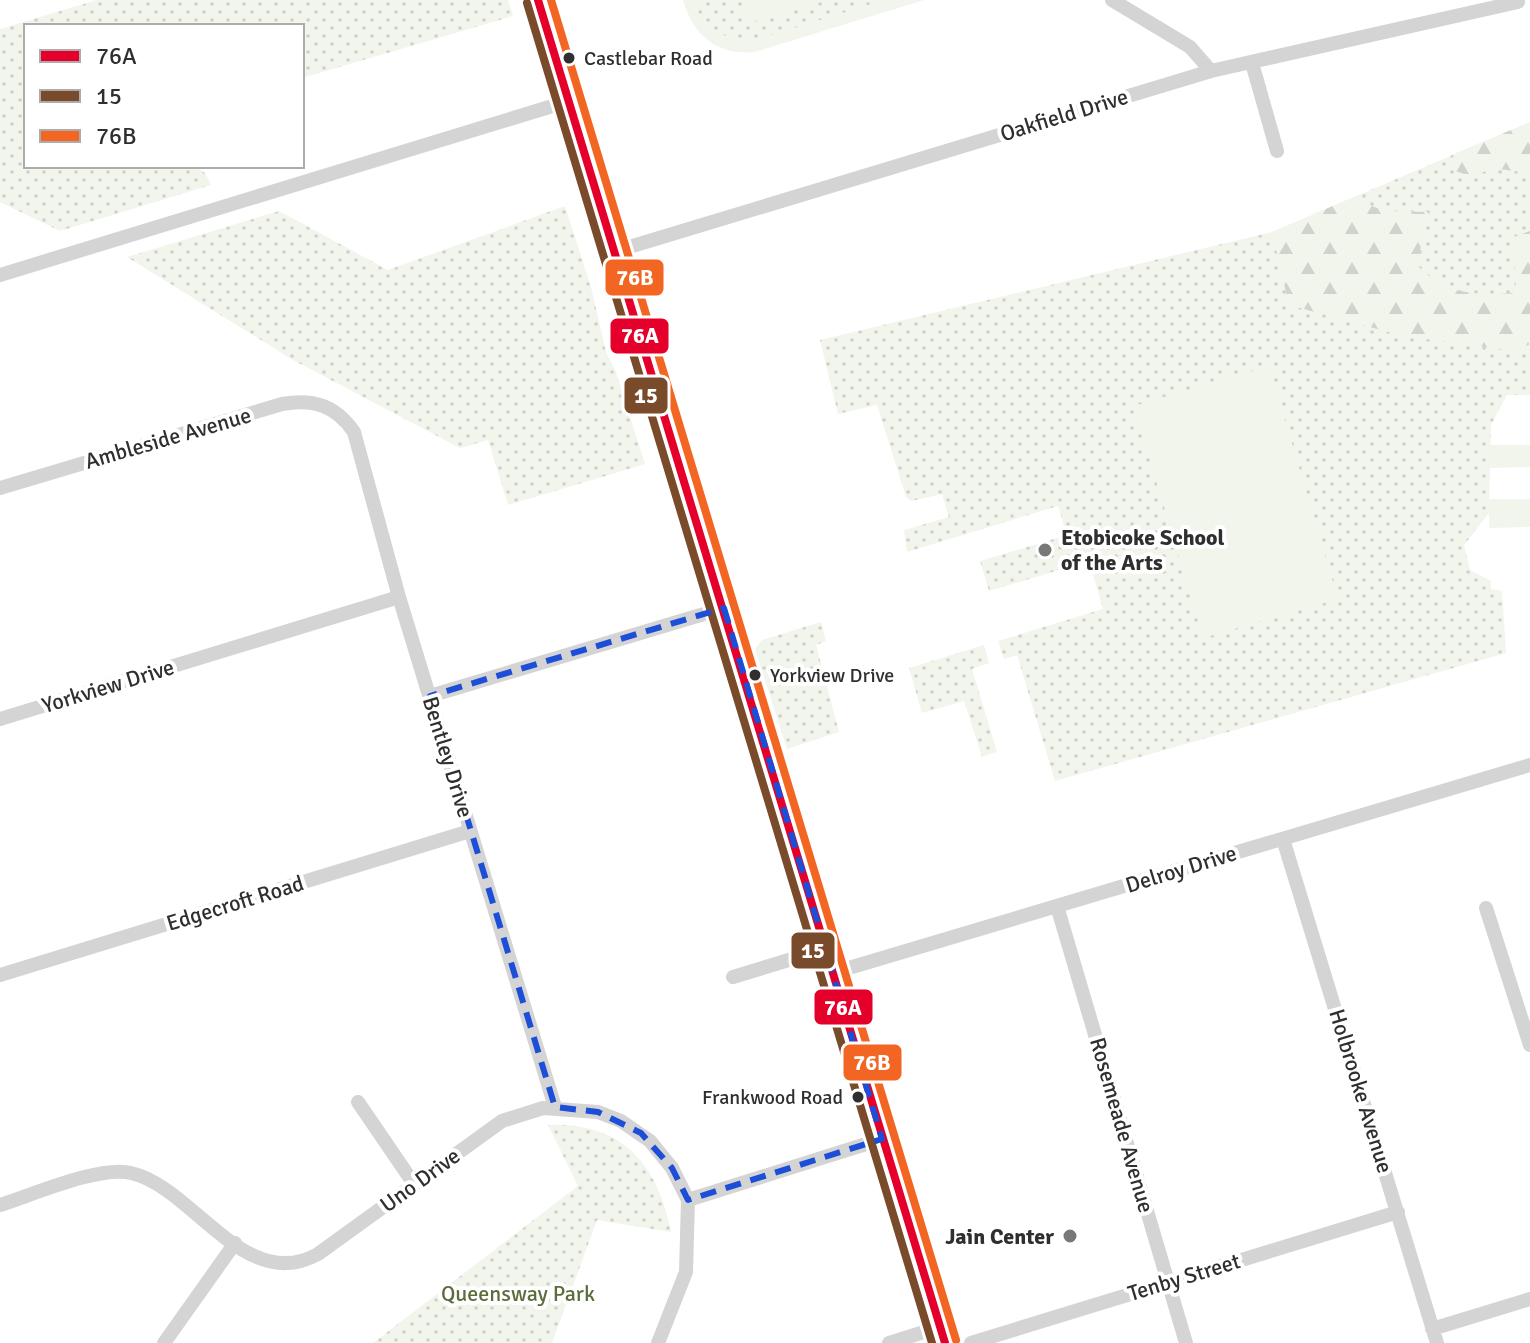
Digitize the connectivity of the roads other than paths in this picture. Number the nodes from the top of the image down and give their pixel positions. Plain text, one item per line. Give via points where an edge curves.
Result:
1 (538, 0) edge
2 (1112, 0) edge
3 (1518, 2) edge
4 (1252, 63) junction
5 (1211, 71) junction
6 (569, 101) junction
7 (1277, 151) dead end
8 (616, 251) junction
9 (0, 275) edge
10 (336, 411) joint
11 (0, 488) edge
12 (399, 597) junction
13 (724, 608) junction
14 (430, 696) junction
15 (0, 719) edge
16 (1530, 765) edge
17 (470, 831) junction
18 (1283, 839) junction
19 (1057, 906) junction
20 (1486, 908) dead end
21 (825, 949) junction
22 (832, 973) junction
23 (0, 975) edge
24 (733, 977) dead end
25 (1530, 1045) edge
26 (358, 1102) dead end
27 (555, 1107) junction
28 (882, 1139) junction
29 (414, 1184) junction
30 (688, 1200) junction
31 (0, 1205) edge
32 (1398, 1212) junction
33 (235, 1243) junction
34 (1167, 1283) junction
35 (1530, 1299) edge
36 (942, 1335) edge
37 (1434, 1336) edge
38 (164, 1343) edge
39 (658, 1343) edge
40 (889, 1343) edge
41 (971, 1343) edge
42 (1186, 1343) edge

1 - 6 main road
2 - 5 street via 1190,47
3 - 4 street, Oakfield Drive
4 - 5 street, Oakfield Drive
4 - 7 street
5 - 8 street, Oakfield Drive
6 - 8 main road
6 - 9 street
8 - 13 main road
10 - 11 street, Ambleside Avenue via 314,402 282,404
10 - 12 street, Bentley Drive via 354,432
12 - 14 street, Bentley Drive
12 - 15 street, Yorkview Drive
13 - 14 street
13 - 21 main road
14 - 17 street, Bentley Drive
16 - 18 street, Delroy Drive
17 - 23 street, Edgecroft Road
17 - 27 street, Bentley Drive
18 - 19 street, Delroy Drive
18 - 32 street, Holbrooke Avenue
19 - 22 street, Delroy Drive
19 - 34 street, Rosemeade Avenue
20 - 25 street
21 - 22 main road
21 - 24 street
22 - 28 main road
26 - 29 street
27 - 29 street, Uno Drive via 502,1121
27 - 30 street, Uno Drive via 598,1112 641,1133 672,1168
28 - 30 street
28 - 36 main road
29 - 33 street, Uno Drive via 305,1261 275,1264
30 - 39 street, Uno Drive via 686,1272
31 - 33 street, Uno Drive via 96,1176 129,1172
32 - 34 street, Tenby Street
32 - 37 street, Holbrooke Avenue
33 - 38 street
34 - 41 street, Tenby Street
34 - 42 street, Rosemeade Avenue
35 - 37 street
36 - 40 street

